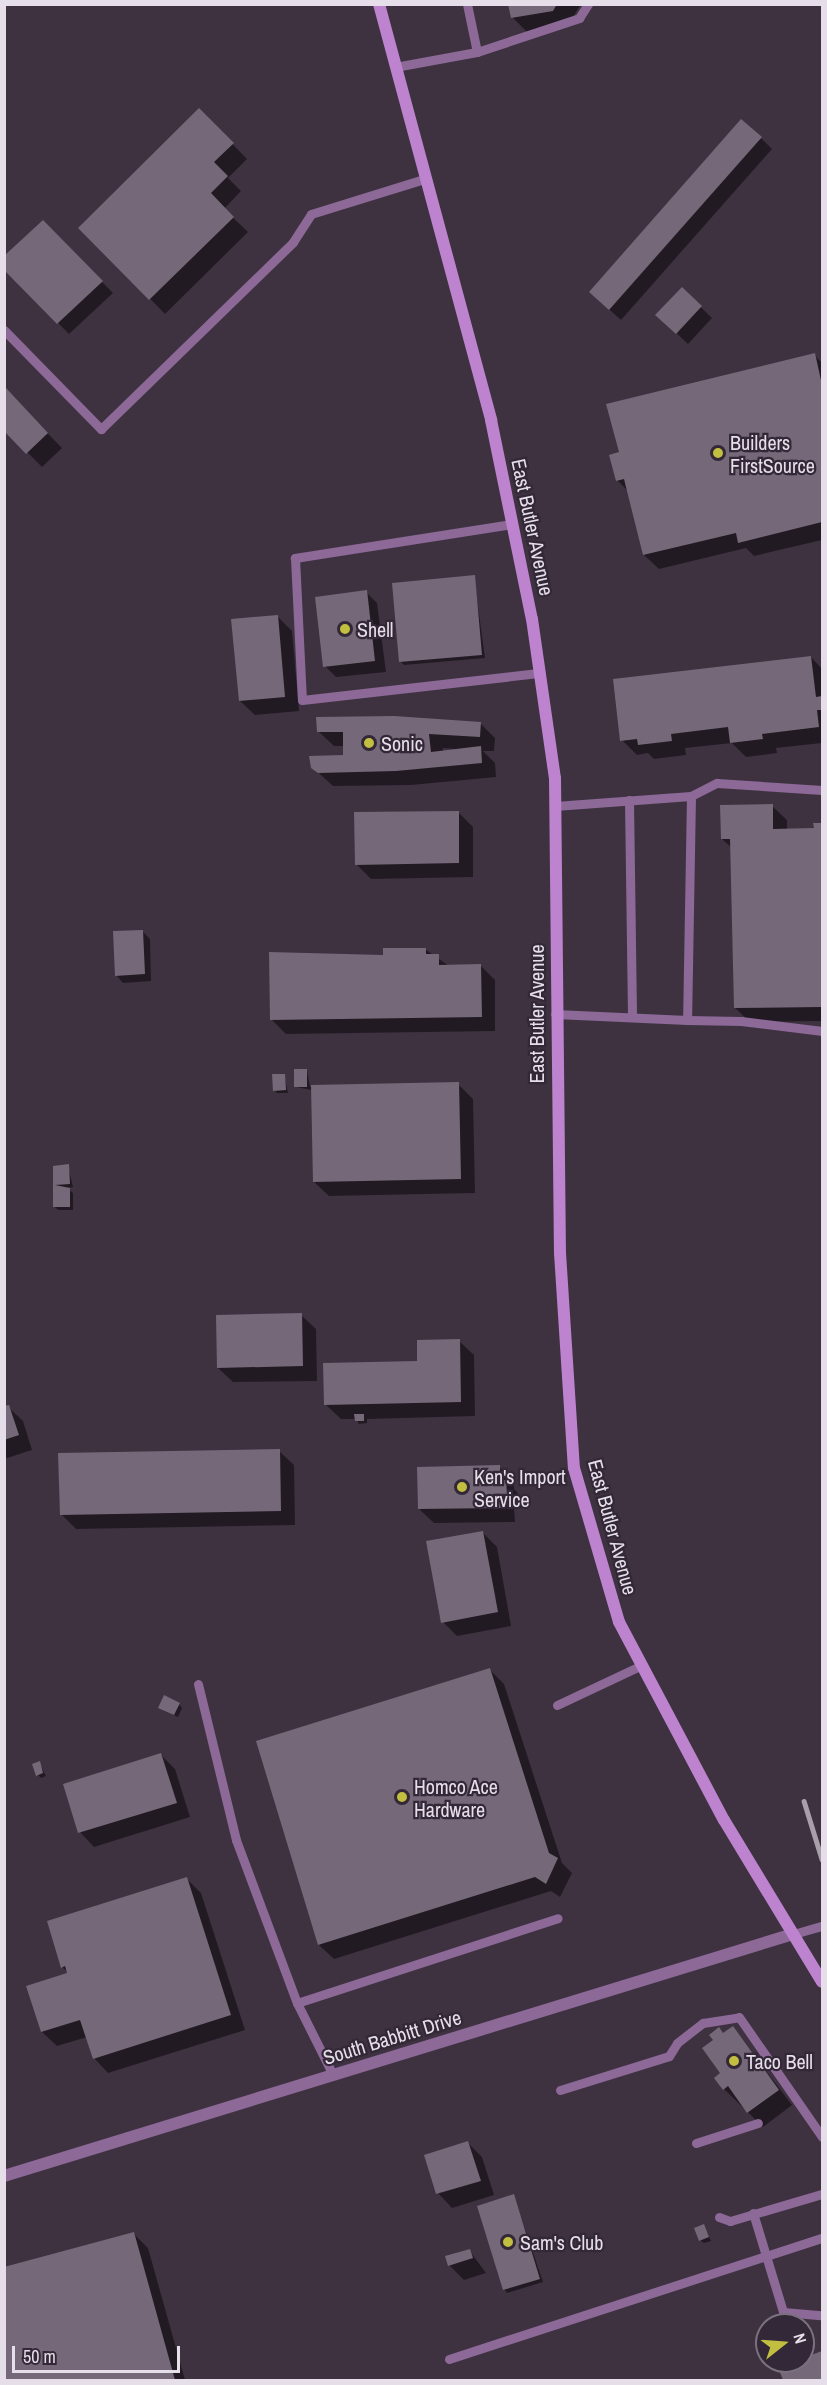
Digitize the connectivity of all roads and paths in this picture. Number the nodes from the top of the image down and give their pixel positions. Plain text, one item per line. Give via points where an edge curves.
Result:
1 (380, 4) edge
2 (467, 4) edge
3 (588, 4) edge
4 (477, 52) junction
5 (395, 67) junction
6 (424, 179) junction
7 (4, 330) edge
8 (513, 524) junction
9 (540, 674) junction
10 (822, 790) edge
11 (691, 796) junction
12 (629, 800) junction
13 (555, 806) junction
14 (555, 1014) junction
15 (632, 1017) junction
16 (687, 1020) junction
17 (822, 1031) edge
18 (642, 1665) junction
19 (198, 1684) dead end
20 (557, 1705) dead end
21 (558, 1917) dead end
22 (822, 1926) edge
23 (790, 1935) junction
24 (822, 1982) edge
25 (297, 2003) junction
26 (333, 2075) junction
27 (560, 2090) dead end
28 (758, 2123) dead end
29 (822, 2137) edge
30 (696, 2143) dead end
31 (4, 2176) edge
32 (822, 2194) edge
33 (753, 2213) junction
34 (719, 2217) dead end
35 (822, 2238) edge
36 (766, 2257) junction
37 (821, 2315) dead end
38 (449, 2359) dead end

1 - 5 main road, East Butler Avenue
2 - 4 lane
3 - 4 lane via 579,18
4 - 5 lane
5 - 6 main road, East Butler Avenue
6 - 7 lane via 311,214 293,242 101,429
6 - 8 main road, East Butler Avenue via 491,420
8 - 9 main road, East Butler Avenue
8 - 9 lane via 295,558 302,700
9 - 13 main road, East Butler Avenue via 555,777
10 - 11 lane via 717,783
11 - 12 lane
11 - 16 lane
12 - 13 lane
12 - 15 lane
13 - 14 main road, East Butler Avenue
14 - 15 lane
14 - 18 main road, East Butler Avenue via 560,1253 574,1468 619,1622
15 - 16 lane
16 - 17 lane via 741,1021
18 - 20 lane
18 - 23 main road, East Butler Avenue
19 - 25 lane via 236,1840
21 - 25 lane
22 - 23 lane
23 - 24 main road, East Butler Avenue
23 - 26 street, South Babbitt Drive
25 - 26 lane
26 - 31 street, South Babbitt Drive
27 - 29 lane via 669,2056 677,2043 703,2023 739,2018
28 - 30 lane
32 - 33 lane
33 - 34 lane via 730,2221
33 - 36 lane
35 - 36 lane
36 - 37 lane via 783,2312
36 - 38 lane

